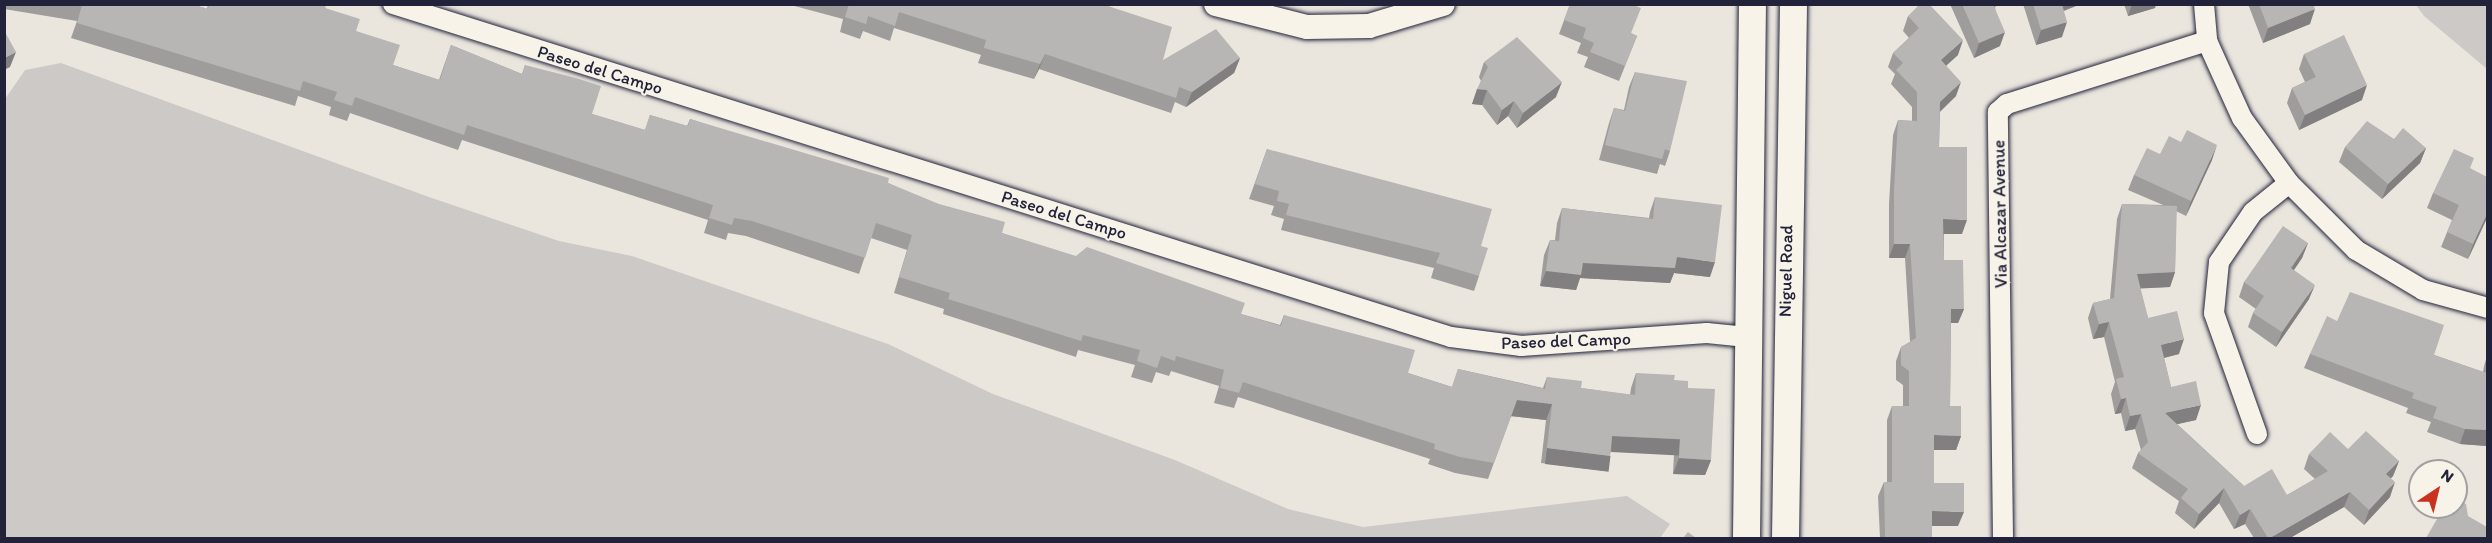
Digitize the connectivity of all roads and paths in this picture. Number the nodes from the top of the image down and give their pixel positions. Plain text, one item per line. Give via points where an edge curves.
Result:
1 (393, 4) edge
2 (1216, 4) edge
3 (1443, 4) edge
4 (1752, 4) edge
5 (1793, 4) edge
6 (2204, 4) edge
7 (2207, 41) junction
8 (2289, 183) junction
9 (1787, 189) junction
10 (2487, 308) edge
11 (1747, 337) junction
12 (2257, 434) dead end
13 (1785, 503) junction
14 (1746, 538) edge
15 (1785, 538) edge
16 (2003, 538) edge

1 - 11 street, Paseo del Campo via 1451,337 1521,346 1707,333
2 - 3 street via 1307,27 1369,26
4 - 11 main road, Niguel Road
5 - 9 main road, Niguel Road
6 - 7 street
7 - 8 street via 2242,118
7 - 16 street, Via Alcazar Avenue via 2007,104 1998,112
8 - 10 street via 2356,250 2423,290
8 - 12 street via 2253,212 2219,262 2214,313
9 - 11 main road via 1770,209 1767,300
9 - 13 main road, Niguel Road
11 - 13 main road via 1767,356 1768,476
11 - 14 main road, Niguel Road
13 - 15 main road, Niguel Road

